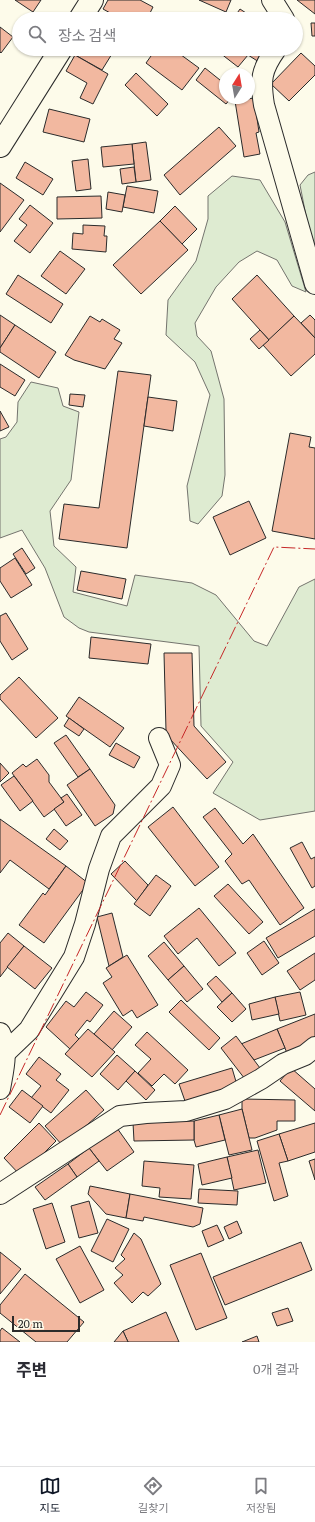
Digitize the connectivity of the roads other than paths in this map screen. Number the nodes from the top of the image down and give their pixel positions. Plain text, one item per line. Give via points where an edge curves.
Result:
1 (92, 0) edge
2 (272, 0) edge
3 (84, 12) edge
4 (280, 12) edge
5 (57, 56) edge
6 (271, 56) edge
7 (0, 146) edge
8 (315, 284) edge
9 (159, 738) dead end
10 (0, 1033) edge
11 (315, 1047) edge
12 (5, 1053) junction
13 (0, 1089) edge
14 (0, 1194) edge

1 - 3 street
2 - 4 street
5 - 7 street
6 - 8 street via 263,71 263,99
9 - 12 street via 170,765 161,786 111,836 74,957 29,1030
10 - 12 street
11 - 14 street via 225,1099 186,1111 146,1112 120,1116
12 - 13 street

